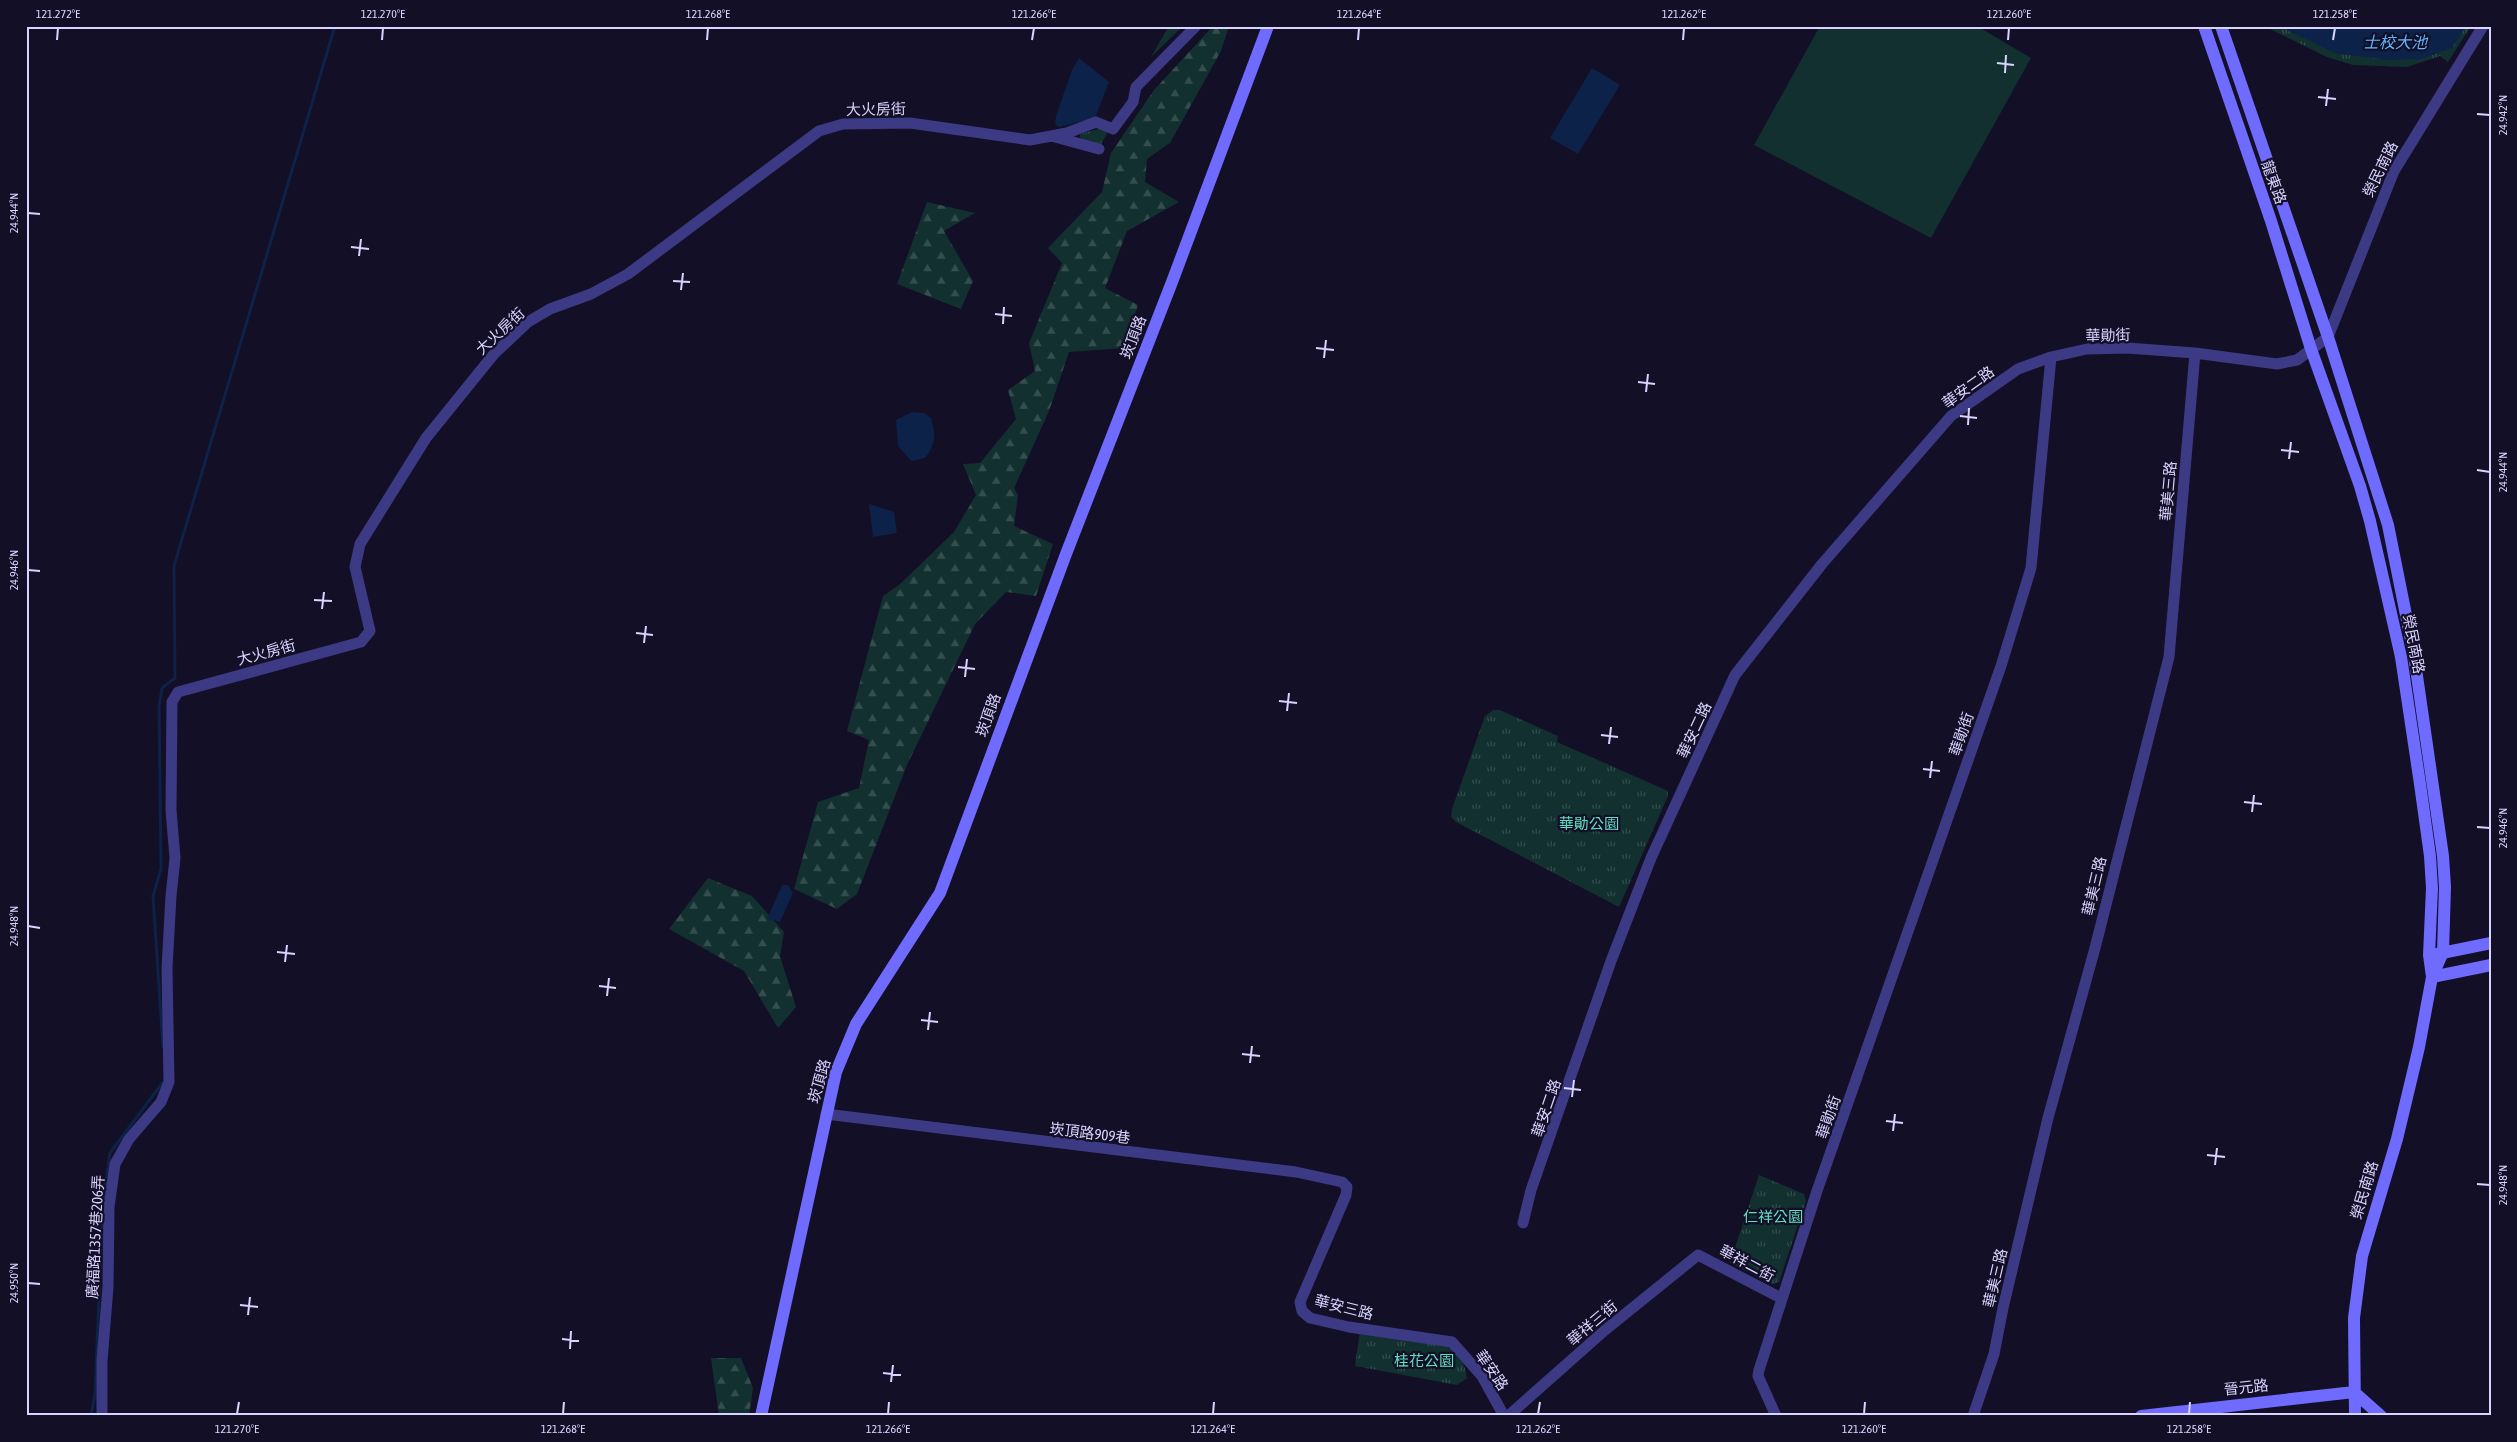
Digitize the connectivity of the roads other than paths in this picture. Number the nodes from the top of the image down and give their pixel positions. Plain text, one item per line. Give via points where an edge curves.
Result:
1 (1196, 26) edge
2 (1268, 26) edge
3 (2204, 26) edge
4 (2221, 26) edge
5 (2483, 26) edge
6 (1052, 136) junction
7 (1099, 149) dead end
8 (2328, 336) junction
9 (2311, 349) junction
10 (2195, 353) junction
11 (2051, 357) junction
12 (2407, 656) junction
13 (171, 896) joint
14 (2491, 943) edge
15 (2443, 952) junction
16 (2429, 955) junction
17 (2491, 965) edge
18 (2432, 977) junction
19 (826, 1114) junction
20 (1347, 1187) joint
21 (1522, 1223) dead end
22 (1698, 1255) joint
23 (1781, 1298) junction
24 (1452, 1342) joint
25 (2354, 1392) junction
26 (102, 1416) edge
27 (761, 1416) edge
28 (1504, 1416) edge
29 (1508, 1416) edge
30 (1776, 1416) edge
31 (1973, 1416) edge
32 (2141, 1416) edge
33 (2355, 1416) edge
34 (2381, 1416) edge

1 - 6 street, 大火房街 via 1136,87 1133,102 1113,130 1096,122
2 - 19 street, 崁頂路 via 1062,563 940,893 856,1024 836,1072
3 - 9 street, 龍東路
4 - 8 street, 龍東路
5 - 8 street, 榮民南路 via 2394,171
6 - 7 street
6 - 13 street, 大火房街 via 1030,140 910,123 843,124 819,131 628,274 528,322 494,354 426,438 360,544 355,567 370,631 361,642 178,692 172,702 171,810 175,858
8 - 9 street
8 - 12 street, 榮民南路 via 2388,525
9 - 10 street, 華勛街 via 2297,360 2277,364
9 - 12 street, 榮民南路 via 2360,486
10 - 11 street, 華勛街 via 2088,348
10 - 31 street, 華美三路 via 2169,657 2048,1118 1994,1354
11 - 21 street, 華安二路 via 2018,369 1951,416 1822,564 1735,675 1651,858 1611,961
11 - 23 street, 華勛街 via 2031,568 2001,666
12 - 15 street, 榮民南路 via 2443,856 2446,887
12 - 16 street, 榮民南路 via 2430,856
13 - 26 street, 廣福路1357巷206弄 via 169,1082 161,1102 129,1140 115,1164 109,1207
14 - 15 street
15 - 16 street
15 - 18 street, 榮民南路
16 - 18 street, 榮民南路
17 - 18 street
18 - 25 street, 榮民南路 via 2397,1139 2362,1256 2354,1318
19 - 20 street, 崁頂路909巷 via 1296,1172 1342,1182
19 - 27 street, 崁頂路
20 - 24 street, 華安三路 via 1300,1302 1302,1311 1310,1318 1349,1327
22 - 23 street, 華祥二街
22 - 29 street, 華祥三街 via 1604,1331
23 - 30 street, 華勛街 via 1758,1376
24 - 28 street, 華安路 via 1482,1376
25 - 32 street, 晉元路
25 - 33 street, 榮民南路
25 - 34 street

